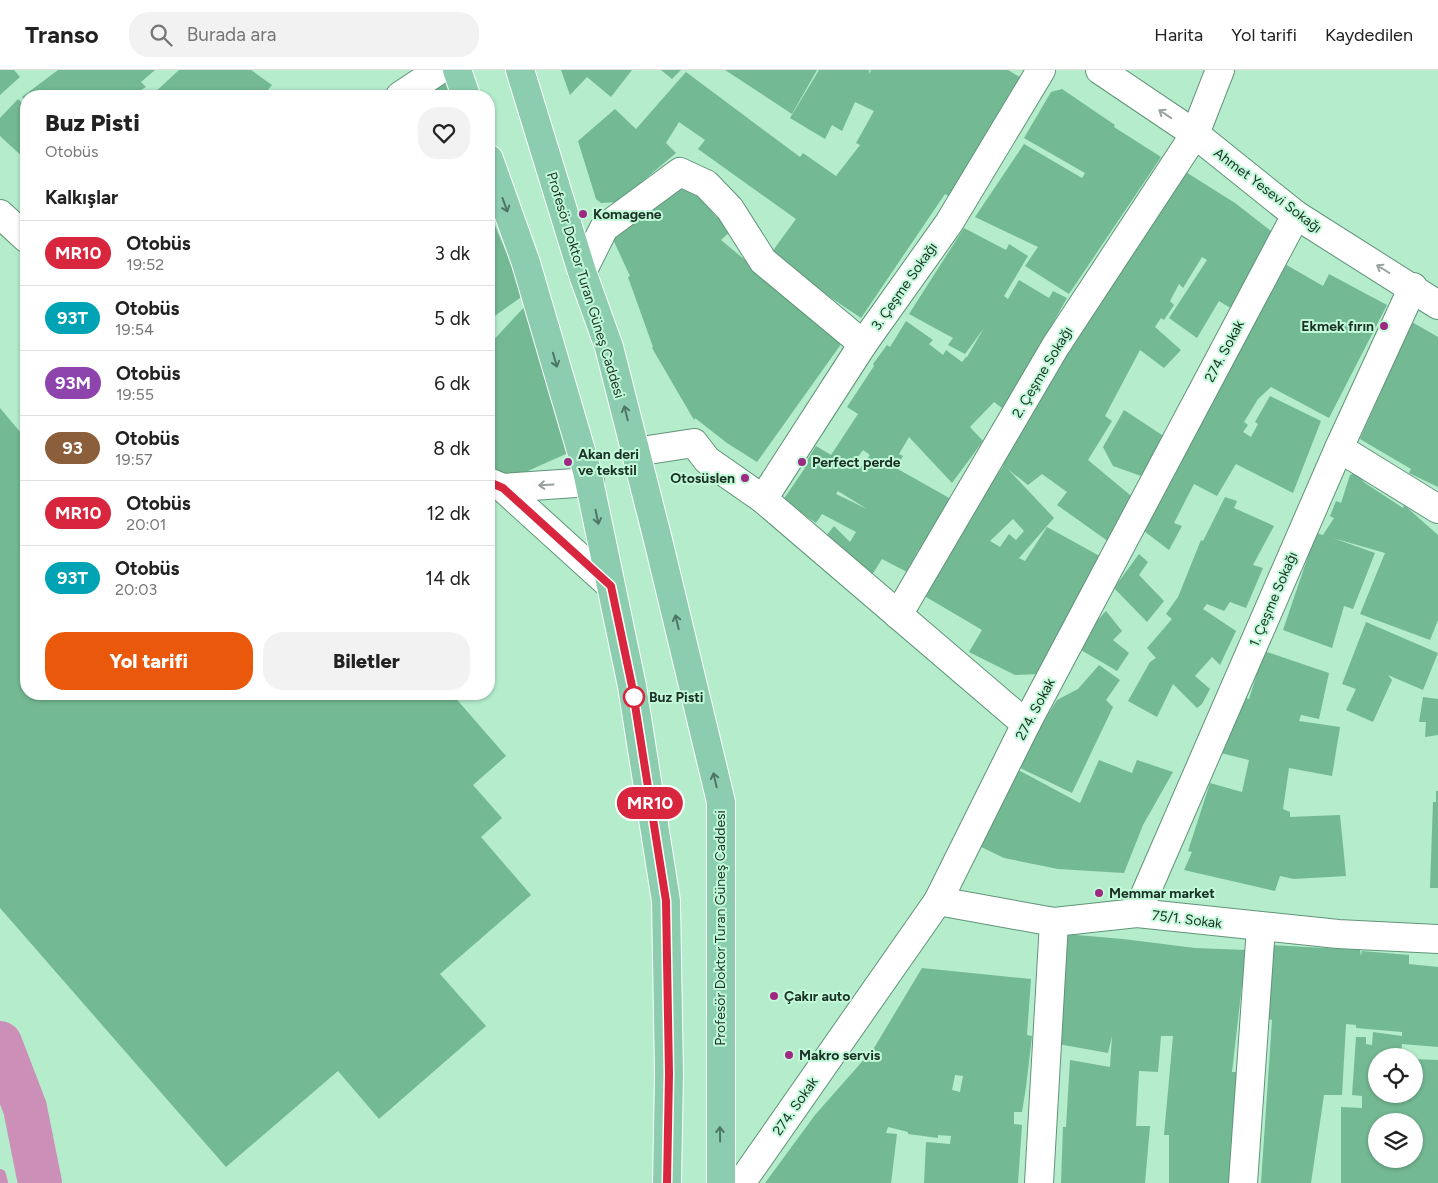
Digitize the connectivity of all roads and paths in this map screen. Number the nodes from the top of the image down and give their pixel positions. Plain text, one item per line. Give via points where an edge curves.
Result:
1 (439, 70) edge
2 (457, 70) edge
3 (520, 70) edge
4 (1041, 70) edge
5 (1100, 70) edge
6 (1220, 70) edge
7 (409, 90) edge
8 (464, 90) edge
9 (1195, 134) junction
10 (495, 179) edge
11 (0, 214) edge
12 (1296, 215) junction
13 (20, 232) edge
14 (582, 272) junction
15 (1413, 287) junction
16 (1438, 305) edge
17 (863, 344) junction
18 (1339, 448) junction
19 (636, 452) junction
20 (590, 482) junction
21 (496, 485) edge
22 (762, 500) junction
23 (1438, 509) edge
24 (611, 586) junction
25 (898, 615) junction
26 (1026, 724) junction
27 (938, 901) junction
28 (1137, 913) junction
29 (1054, 922) junction
30 (1261, 927) junction
31 (1438, 939) edge
32 (667, 1183) edge
33 (721, 1183) edge
34 (741, 1183) edge
35 (1039, 1183) edge
36 (1243, 1183) edge

1 - 7 street
2 - 8 main road
3 - 14 main road, Profesör Doktor Turan Güneş Caddesi
4 - 17 street, 3. Çeşme Sokağı via 949,223
9 -> 5 street, Ahmet Yesevi Sokağı
6 - 9 street, 2. Çeşme Sokağı
9 - 12 street, Ahmet Yesevi Sokağı
9 - 25 street, 2. Çeşme Sokağı via 1055,347
10 -> 20 main road via 526,263
11 - 13 street
15 -> 12 street, Ahmet Yesevi Sokağı
12 - 26 street, 274. Sokak
14 - 17 street via 604,228 680,172 706,184 730,209 762,261
19 -> 14 main road, Profesör Doktor Turan Güneş Caddesi via 609,347
15 - 16 street, Ahmet Yesevi Sokağı
15 - 18 street, 1. Çeşme Sokağı
17 - 22 street, 3. Çeşme Sokağı
18 - 23 street
18 - 28 street, 1. Çeşme Sokağı
19 - 22 street via 694,442 707,460
33 -> 19 main road, Profesör Doktor Turan Güneş Caddesi via 720,802
20 -> 21 street
20 -> 24 main road
21 - 24 street
22 - 25 street
24 - 32 main road via 632,686 666,901
25 - 26 street
26 - 27 street, 274. Sokak
27 - 29 street, 75/1. Sokak
27 - 34 street, 274. Sokak
28 - 29 street, 75/1. Sokak
28 - 30 street, 75/1. Sokak
29 - 35 street
30 - 31 street, 75/1. Sokak
30 - 36 street

